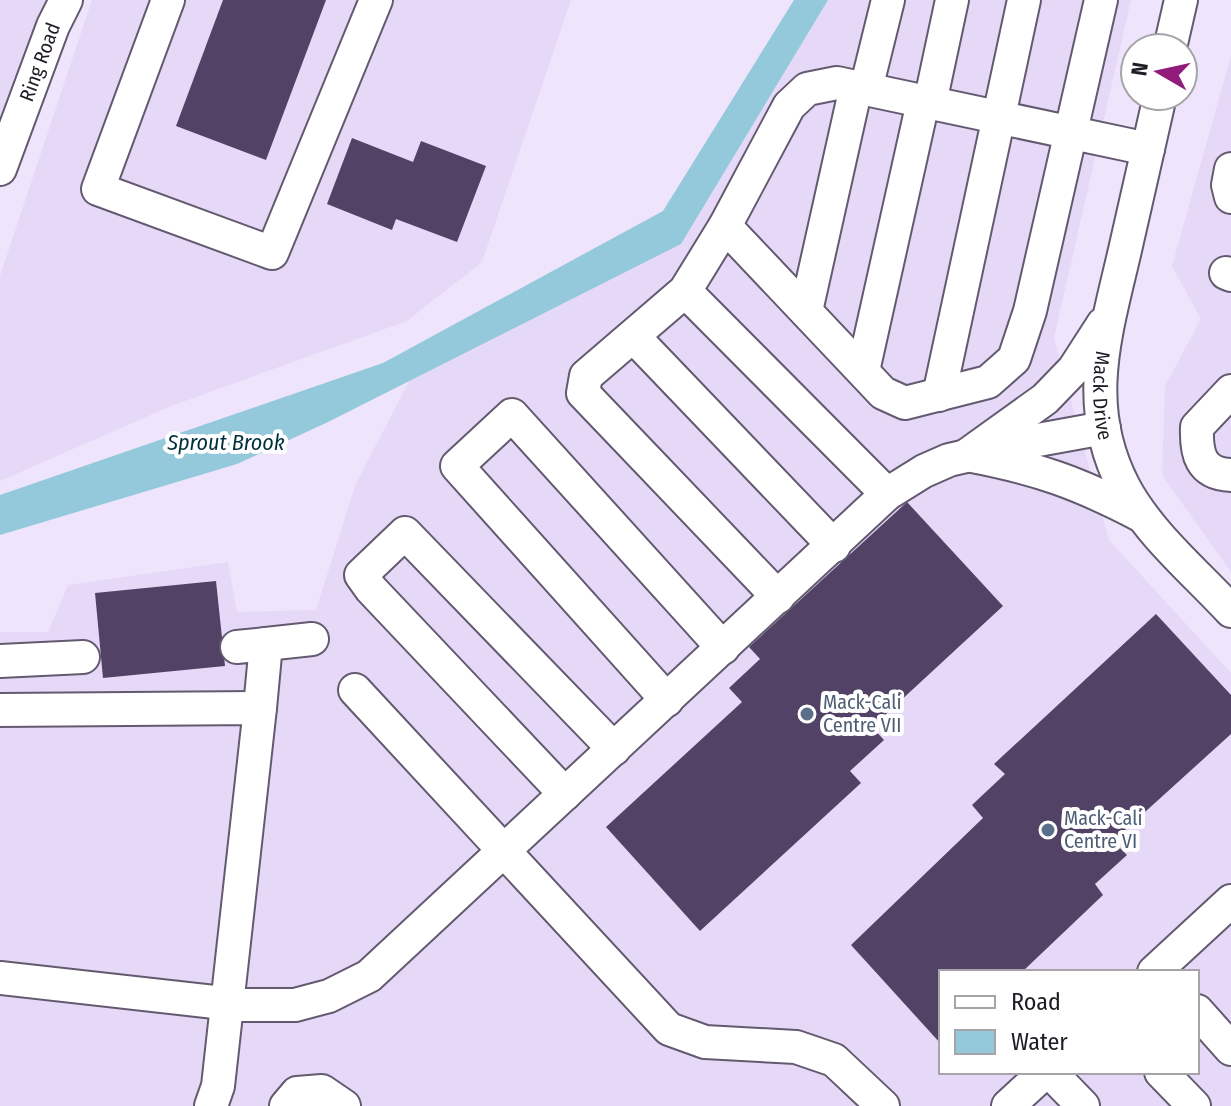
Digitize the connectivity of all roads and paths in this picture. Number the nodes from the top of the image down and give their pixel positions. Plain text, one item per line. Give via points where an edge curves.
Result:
1 (168, 0) edge
2 (376, 0) edge
3 (888, 0) edge
4 (952, 0) edge
5 (1024, 0) edge
6 (1101, 0) edge
7 (1181, 0) edge
8 (59, 9) edge
9 (1174, 32) edge
10 (861, 88) junction
11 (927, 102) junction
12 (1156, 112) edge
13 (999, 117) junction
14 (1069, 133) junction
15 (1148, 149) junction
16 (0, 169) edge
17 (1231, 169) edge
18 (1231, 197) edge
19 (725, 226) junction
20 (685, 291) junction
21 (806, 311) junction
22 (1111, 311) junction
23 (633, 336) junction
24 (863, 371) junction
25 (1231, 391) edge
26 (939, 395) junction
27 (1104, 428) junction
28 (967, 455) junction
29 (1231, 475) edge
30 (887, 494) junction
31 (1146, 518) junction
32 (834, 546) junction
33 (778, 597) junction
34 (1231, 611) edge
35 (312, 639) dead end
36 (723, 648) junction
37 (83, 657) dead end
38 (0, 661) edge
39 (355, 690) dead end
40 (667, 700) junction
41 (260, 708) junction
42 (0, 710) edge
43 (614, 749) junction
44 (565, 794) junction
45 (505, 851) junction
46 (1227, 914) edge
47 (1159, 970) edge
48 (0, 978) edge
49 (227, 1004) junction
50 (1199, 1013) edge
51 (1231, 1049) edge
52 (1046, 1074) edge
53 (1050, 1074) edge
54 (1163, 1074) edge
55 (211, 1106) edge
56 (286, 1106) edge
57 (344, 1106) edge
58 (883, 1106) edge
59 (1008, 1106) edge
60 (1083, 1106) edge
61 (1194, 1106) edge

1 - 2 street via 98,189 272,253
3 - 10 street
4 - 11 street
5 - 13 street
6 - 14 street
7 - 9 street
8 - 16 street, Ring Road
10 - 11 street
10 - 19 street via 837,83 807,89 789,106
10 - 21 street
11 - 13 street
11 - 24 street
12 - 15 street, Mack Drive
13 - 14 street
13 - 26 street
14 - 15 street
14 - 26 street via 1030,311 1014,359 988,382
15 - 22 street, Mack Drive
17 - 18 street
19 - 20 street
19 - 21 street
20 - 23 street
20 - 30 street
21 - 24 street
22 - 27 street, Mack Drive via 1102,348
22 - 28 street via 1074,369 1045,399
23 - 32 street
23 - 33 street via 586,376 583,393
24 - 26 street via 883,393 905,403
25 - 29 street via 1197,427 1196,447 1204,464
27 - 28 street
27 - 31 street, Mack Drive via 1125,488
28 - 30 street via 924,471
28 - 31 street via 1049,473
30 - 32 street
31 - 34 street, Mack Drive
32 - 33 street
33 - 36 street
35 - 41 street via 251,646
36 - 40 street
36 - 40 street via 512,415 457,466
37 - 38 street
39 - 45 street
40 - 43 street
41 - 42 street
41 - 49 street
43 - 44 street
43 - 44 street via 405,533 361,575
44 - 45 street
45 - 49 street via 369,976 329,996 295,1005
45 - 58 street via 669,1029 705,1042 796,1047 834,1060
46 - 47 street
48 - 49 street
49 - 55 street
50 - 51 street
52 - 59 street
53 - 60 street
54 - 61 street
56 - 57 street via 297,1093 322,1091

